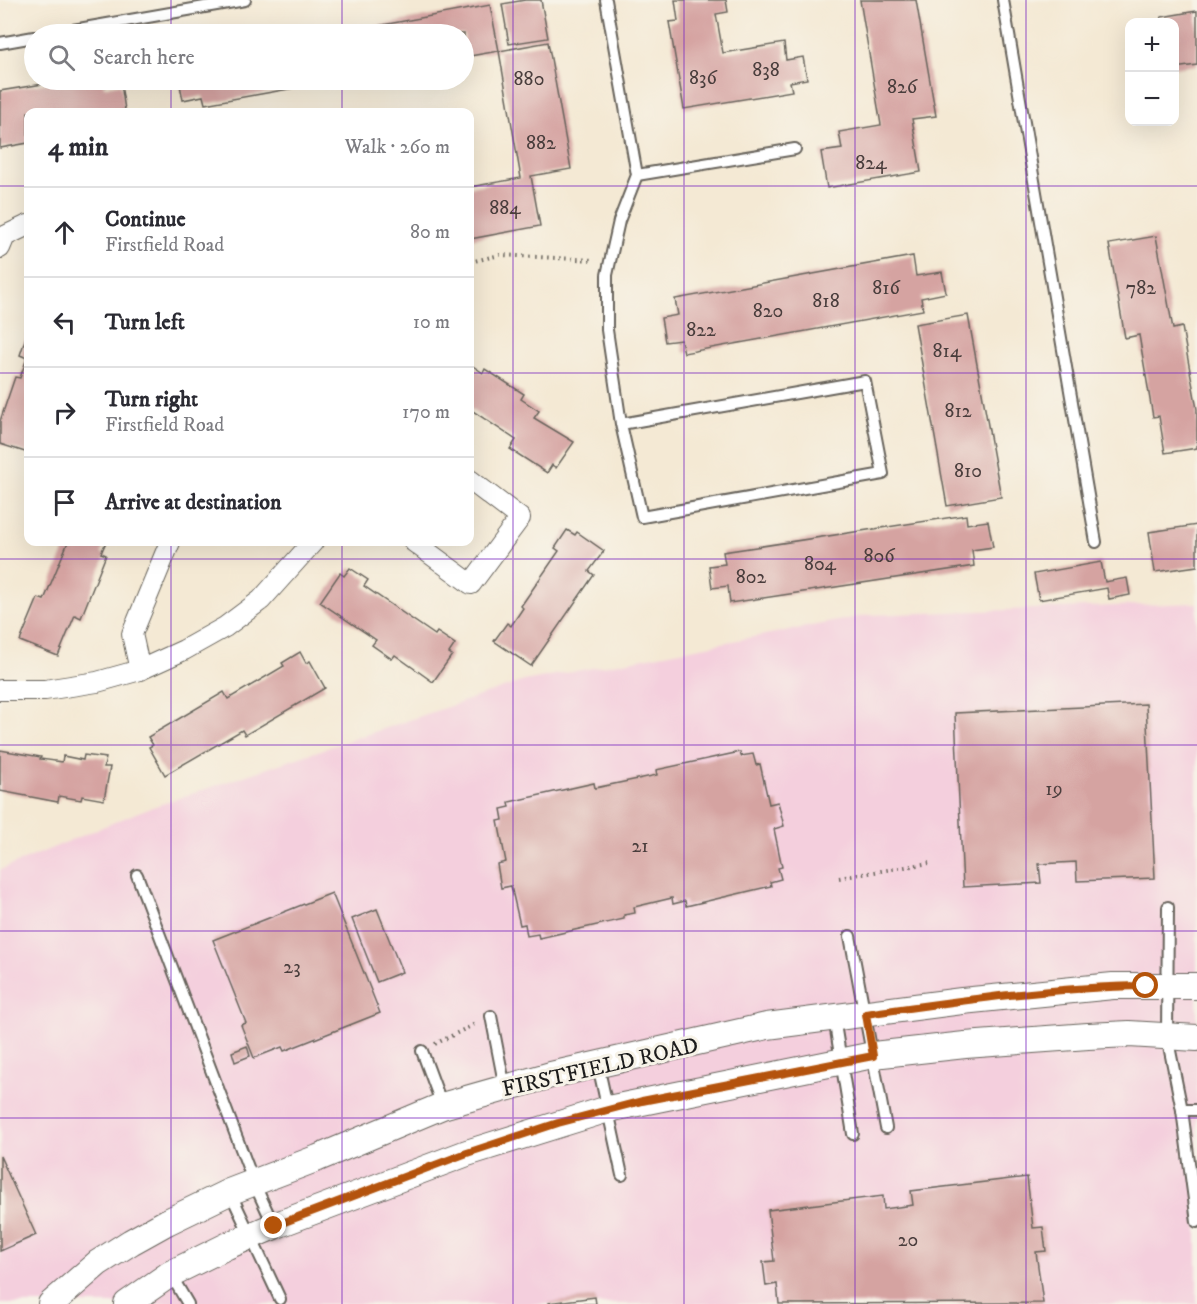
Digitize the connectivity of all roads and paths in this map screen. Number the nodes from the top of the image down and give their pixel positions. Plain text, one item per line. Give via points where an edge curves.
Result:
1 (245, 0) edge
2 (606, 0) edge
3 (1003, 0) edge
4 (107, 24) edge
5 (24, 39) edge
6 (0, 43) edge
7 (795, 149) dead end
8 (637, 175) junction
9 (24, 227) edge
10 (0, 248) edge
11 (474, 261) edge
12 (610, 261) junction
13 (621, 424) junction
14 (474, 483) edge
15 (1096, 542) dead end
16 (168, 546) edge
17 (309, 546) edge
18 (419, 546) edge
19 (140, 670) junction
20 (0, 690) edge
21 (929, 863) dead end
22 (137, 874) dead end
23 (839, 878) dead end
24 (1168, 907) dead end
25 (850, 936) dead end
26 (1167, 985) junction
27 (1197, 986) edge
28 (866, 1014) junction
29 (491, 1016) joint
30 (834, 1017) junction
31 (1167, 1036) junction
32 (1197, 1038) edge
33 (422, 1051) joint
34 (873, 1056) junction
35 (842, 1060) junction
36 (597, 1065) junction
37 (505, 1088) junction
38 (442, 1106) junction
39 (608, 1109) junction
40 (1182, 1110) junction
41 (1197, 1110) edge
42 (886, 1128) dead end
43 (853, 1134) dead end
44 (622, 1175) dead end
45 (254, 1183) junction
46 (230, 1192) junction
47 (1197, 1222) edge
48 (274, 1226) junction
49 (250, 1236) junction
50 (170, 1274) junction
51 (280, 1299) dead end
52 (51, 1304) edge
53 (127, 1304) edge
54 (188, 1304) edge

1 - 4 lane
2 - 8 lane
3 - 15 lane
5 - 6 lane
7 - 8 lane
8 - 12 lane via 619,221
9 - 10 street via 5,236
11 - 12 path via 500,255
12 - 13 lane via 607,330
13 - 13 lane via 642,517 883,474 865,381
14 - 18 street via 519,518 471,584
16 - 19 street via 132,634
17 - 19 street via 261,600 225,627
19 - 20 street via 45,690
21 - 23 path
22 - 45 lane
24 - 26 lane
25 - 28 lane
26 - 27 street, FIRSTFIELD ROAD
26 - 28 street, FIRSTFIELD ROAD via 1101,987
26 - 31 lane
28 - 30 street, FIRSTFIELD ROAD
28 - 34 lane
29 - 33 path
29 - 37 lane
30 - 35 lane
30 - 36 street, FIRSTFIELD ROAD via 767,1026
31 - 32 street, FIRSTFIELD ROAD
31 - 34 street, FIRSTFIELD ROAD via 1088,1036
31 - 40 lane
33 - 38 lane
34 - 35 street, FIRSTFIELD ROAD
34 - 42 lane
35 - 39 street, FIRSTFIELD ROAD
35 - 43 lane
36 - 37 street, FIRSTFIELD ROAD
36 - 39 lane
37 - 38 street, FIRSTFIELD ROAD
38 - 45 street, FIRSTFIELD ROAD
39 - 44 lane
39 - 48 street, FIRSTFIELD ROAD via 467,1153
40 - 41 lane
40 - 47 lane
45 - 46 street, FIRSTFIELD ROAD
45 - 48 lane
46 - 49 lane
46 - 52 street, FIRSTFIELD ROAD via 131,1242 98,1263
48 - 49 street, FIRSTFIELD ROAD
49 - 50 street, FIRSTFIELD ROAD
49 - 51 lane
50 - 53 street, FIRSTFIELD ROAD
50 - 54 lane

